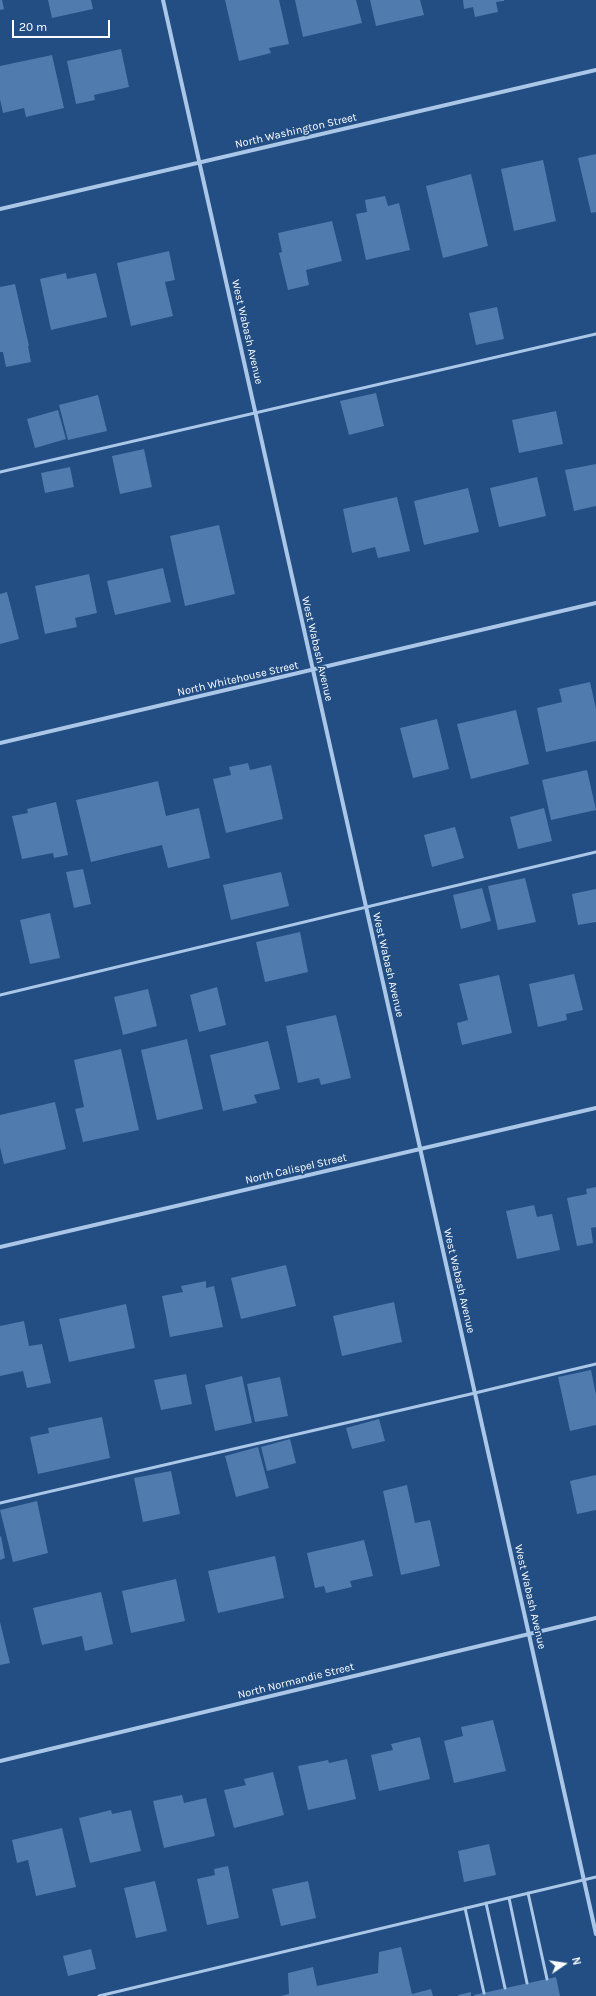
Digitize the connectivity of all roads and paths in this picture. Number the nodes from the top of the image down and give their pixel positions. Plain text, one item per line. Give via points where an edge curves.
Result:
1 (163, 0) edge
2 (596, 70) edge
3 (200, 162) junction
4 (0, 210) edge
5 (596, 334) edge
6 (256, 413) junction
7 (0, 472) edge
8 (596, 604) edge
9 (313, 671) junction
10 (0, 744) edge
11 (596, 852) edge
12 (366, 907) junction
13 (0, 995) edge
14 (596, 1108) edge
15 (421, 1150) junction
16 (0, 1247) edge
17 (596, 1364) edge
18 (475, 1393) junction
19 (0, 1503) edge
20 (596, 1618) edge
21 (529, 1634) junction
22 (0, 1761) edge
23 (596, 1877) edge
24 (584, 1880) junction
25 (528, 1893) junction
26 (509, 1898) junction
27 (486, 1903) junction
28 (465, 1908) junction
29 (596, 1934) edge
30 (547, 1979) dead end
31 (527, 1983) dead end
32 (505, 1988) dead end
33 (484, 1993) dead end
34 (99, 1996) edge

1 - 3 street, West Wabash Avenue
2 - 3 street, North Washington Street
3 - 4 street, North Washington Street
3 - 6 street, West Wabash Avenue
5 - 6 lane
6 - 7 lane
6 - 9 street, West Wabash Avenue
8 - 9 street, North Whitehouse Street
9 - 10 street, North Whitehouse Street
9 - 12 street, West Wabash Avenue
11 - 12 lane
12 - 13 lane
12 - 15 street, West Wabash Avenue
14 - 15 street, North Calispel Street
15 - 16 street, North Calispel Street
15 - 18 street, West Wabash Avenue
17 - 18 lane
18 - 19 lane
18 - 21 street, West Wabash Avenue
20 - 21 street, North Normandie Street
21 - 22 street, North Normandie Street
21 - 24 street, West Wabash Avenue
23 - 24 lane
24 - 25 lane
24 - 29 street, West Wabash Avenue
25 - 26 lane
25 - 30 lane
26 - 27 lane
26 - 31 lane
27 - 28 lane
27 - 32 lane
28 - 33 lane
28 - 34 lane

